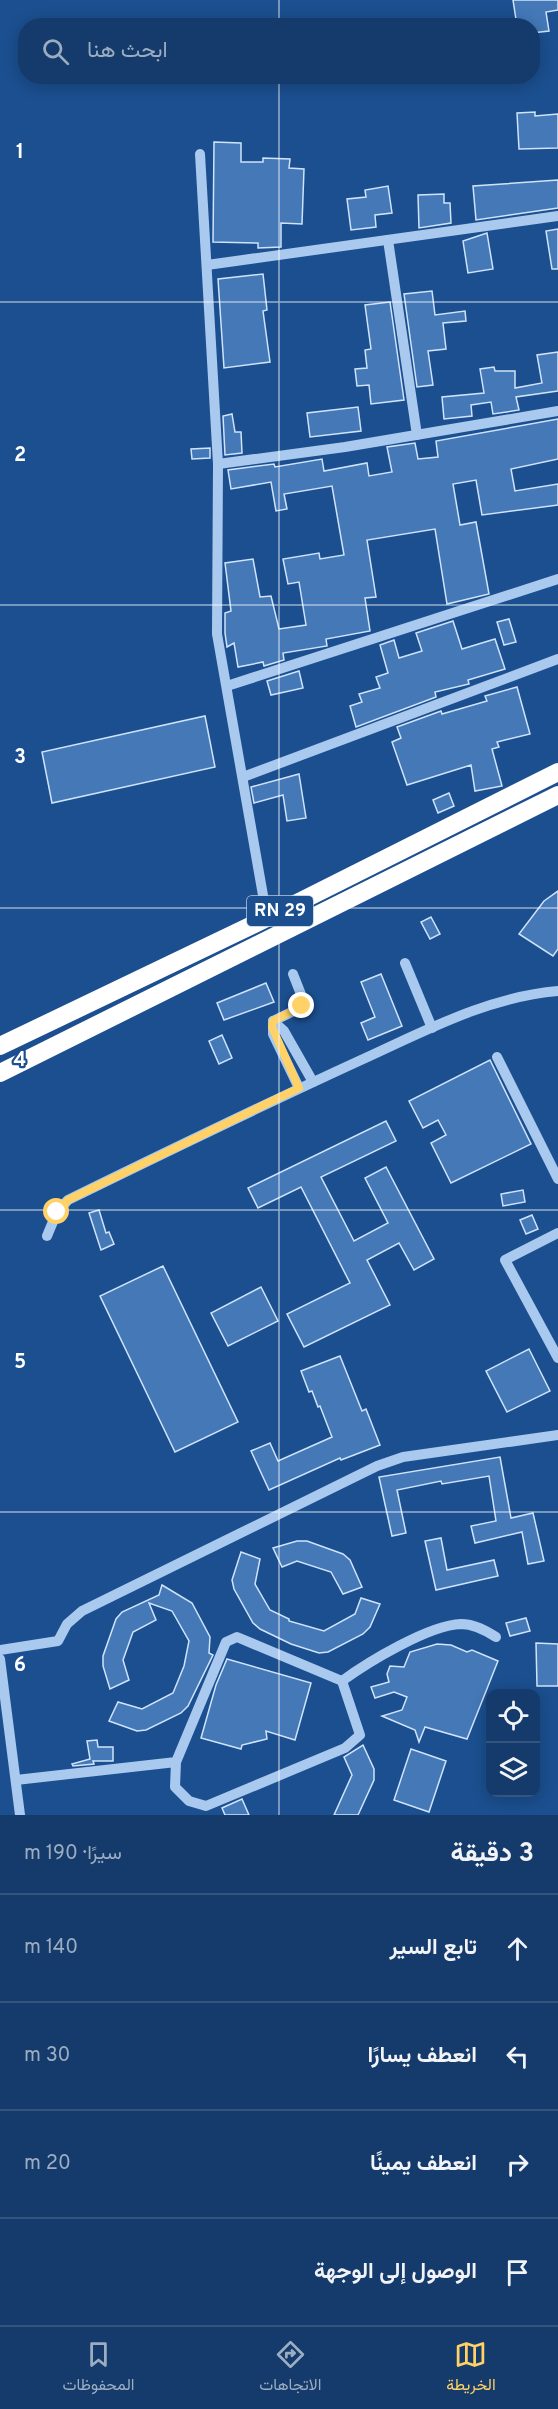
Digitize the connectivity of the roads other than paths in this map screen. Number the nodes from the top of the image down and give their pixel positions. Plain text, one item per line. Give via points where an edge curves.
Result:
1 (200, 154) dead end
2 (558, 216) edge
3 (388, 240) junction
4 (207, 265) junction
5 (558, 411) edge
6 (417, 435) junction
7 (218, 464) junction
8 (558, 579) edge
9 (558, 659) edge
10 (227, 686) junction
11 (558, 772) edge
12 (243, 777) junction
13 (558, 795) edge
14 (267, 918) junction
15 (405, 963) dead end
16 (293, 974) dead end
17 (558, 991) edge
18 (273, 1021) junction
19 (432, 1028) junction
20 (0, 1046) edge
21 (497, 1057) dead end
22 (0, 1073) edge
23 (313, 1082) junction
24 (299, 1088) junction
25 (558, 1179) edge
26 (558, 1233) edge
27 (47, 1236) dead end
28 (558, 1358) edge
29 (558, 1436) edge
30 (496, 1637) dead end
31 (0, 1650) edge
32 (0, 1659) edge
33 (342, 1681) junction
34 (176, 1762) junction
35 (16, 1780) junction
36 (20, 1815) edge

1 - 4 street
2 - 3 street
3 - 4 street
3 - 6 street
4 - 7 street
5 - 6 street
6 - 7 street
7 - 10 street via 218,634
8 - 10 street
9 - 12 street
10 - 12 street
11 - 14 highway, RN 29
12 - 14 street
13 - 22 highway
14 - 20 highway, RN 29
15 - 19 street
16 - 18 street via 304,998 303,1005
17 - 19 street via 523,994 466,1012
18 - 23 street via 284,1031
18 - 24 street via 273,1034
19 - 23 street
21 - 25 street
23 - 24 street
24 - 27 street via 68,1200 57,1212
26 - 28 street via 505,1260
29 - 31 street via 403,1457 377,1466 82,1611 67,1624 58,1641
30 - 33 street via 483,1628 460,1624 431,1631 364,1665
32 - 35 street
33 - 34 street via 237,1637 226,1642
33 - 34 street via 360,1735 345,1748 206,1806 189,1801 176,1787
34 - 35 street
35 - 36 street

